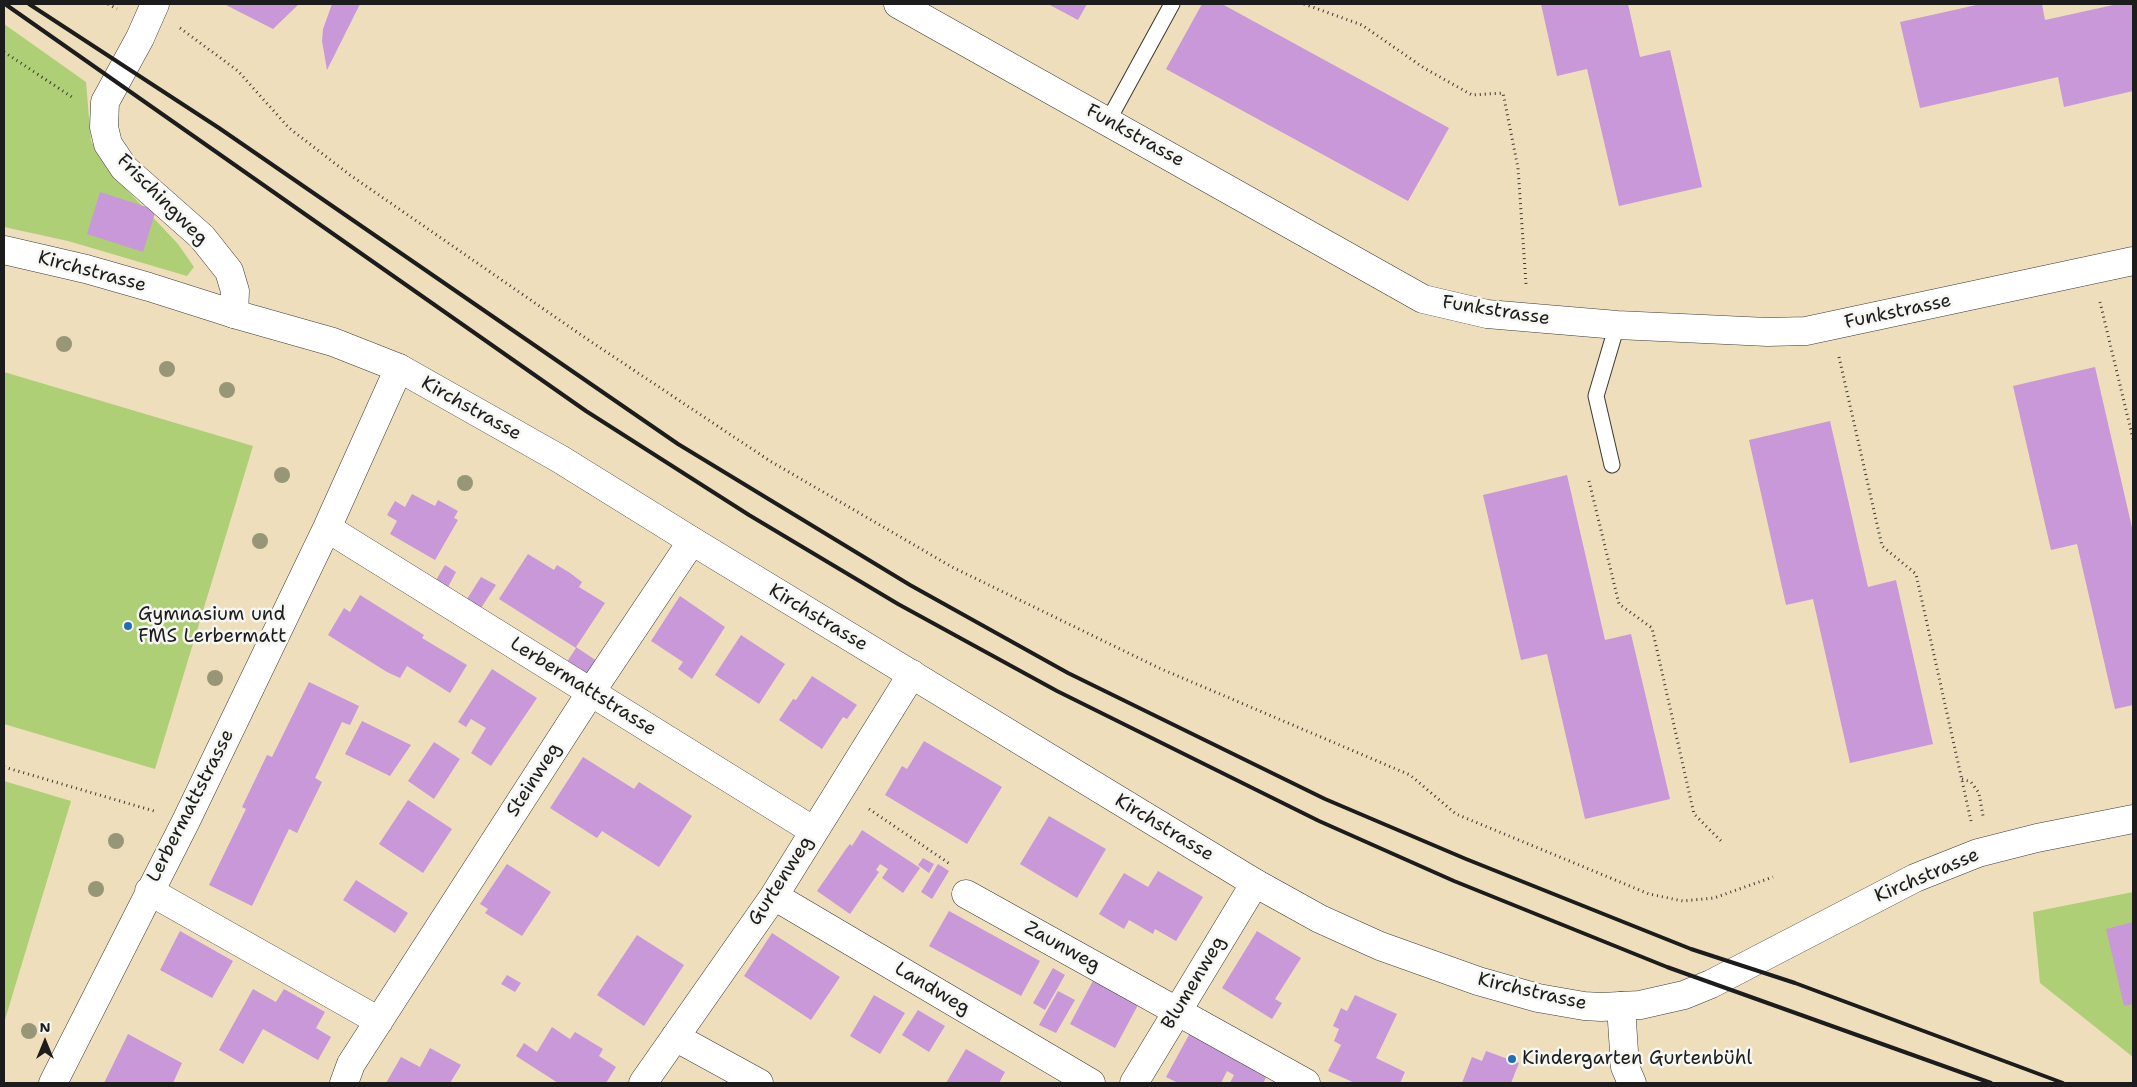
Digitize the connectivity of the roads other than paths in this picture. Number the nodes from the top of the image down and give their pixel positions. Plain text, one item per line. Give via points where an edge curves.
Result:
1 (898, 4) edge
2 (1172, 4) edge
3 (154, 6) edge
4 (1108, 121) junction
5 (4, 250) edge
6 (2133, 261) edge
7 (234, 314) junction
8 (1617, 325) junction
9 (398, 368) junction
10 (1612, 464) dead end
11 (327, 528) junction
12 (692, 542) junction
13 (912, 674) junction
14 (591, 692) junction
15 (2133, 819) edge
16 (814, 831) junction
17 (1255, 882) junction
18 (149, 891) junction
19 (966, 894) road end
20 (774, 896) junction
21 (1621, 1006) junction
22 (1177, 1012) junction
23 (379, 1021) junction
24 (675, 1037) junction
25 (53, 1083) edge
26 (344, 1083) edge
27 (643, 1083) edge
28 (759, 1083) edge
29 (1091, 1083) edge
30 (1134, 1083) edge
31 (1306, 1083) edge
32 (1632, 1083) edge

1 - 4 street, Funkstrasse
2 - 4 lane
3 - 7 street, Frischingweg via 105,102 104,127 108,144 124,168 202,237 229,270 235,291
4 - 8 street, Funkstrasse via 1423,299 1487,314
5 - 7 street, Kirchstrasse via 86,269
6 - 8 street, Funkstrasse via 1806,331
7 - 9 street, Kirchstrasse via 333,342
8 - 10 lane via 1596,396
9 - 11 street, Lerbermattstrasse
9 - 12 street, Kirchstrasse via 560,459
11 - 14 street, Lerbermattstrasse
11 - 18 street, Lerbermattstrasse
12 - 13 street, Kirchstrasse
12 - 14 street, Steinweg
13 - 16 street, Gurtenweg
13 - 17 street, Kirchstrasse
14 - 16 street, Lerbermattstrasse
14 - 23 street, Steinweg
15 - 21 street, Kirchstrasse via 1978,853 1915,878 1711,984 1663,1001
16 - 20 street, Gurtenweg
17 - 21 street, Kirchstrasse via 1320,919 1380,946 1478,981 1555,1002
17 - 22 street, Blumenweg
18 - 23 street
18 - 25 street, Lerbermattstrasse
19 - 22 street, Zaunweg
20 - 24 street, Gurtenweg
20 - 29 street, Landweg
21 - 32 street via 1625,1067
22 - 30 street, Blumenweg
22 - 31 street, Zaunweg
23 - 26 street, Steinweg via 351,1064
24 - 27 street, Gurtenweg
24 - 28 street

